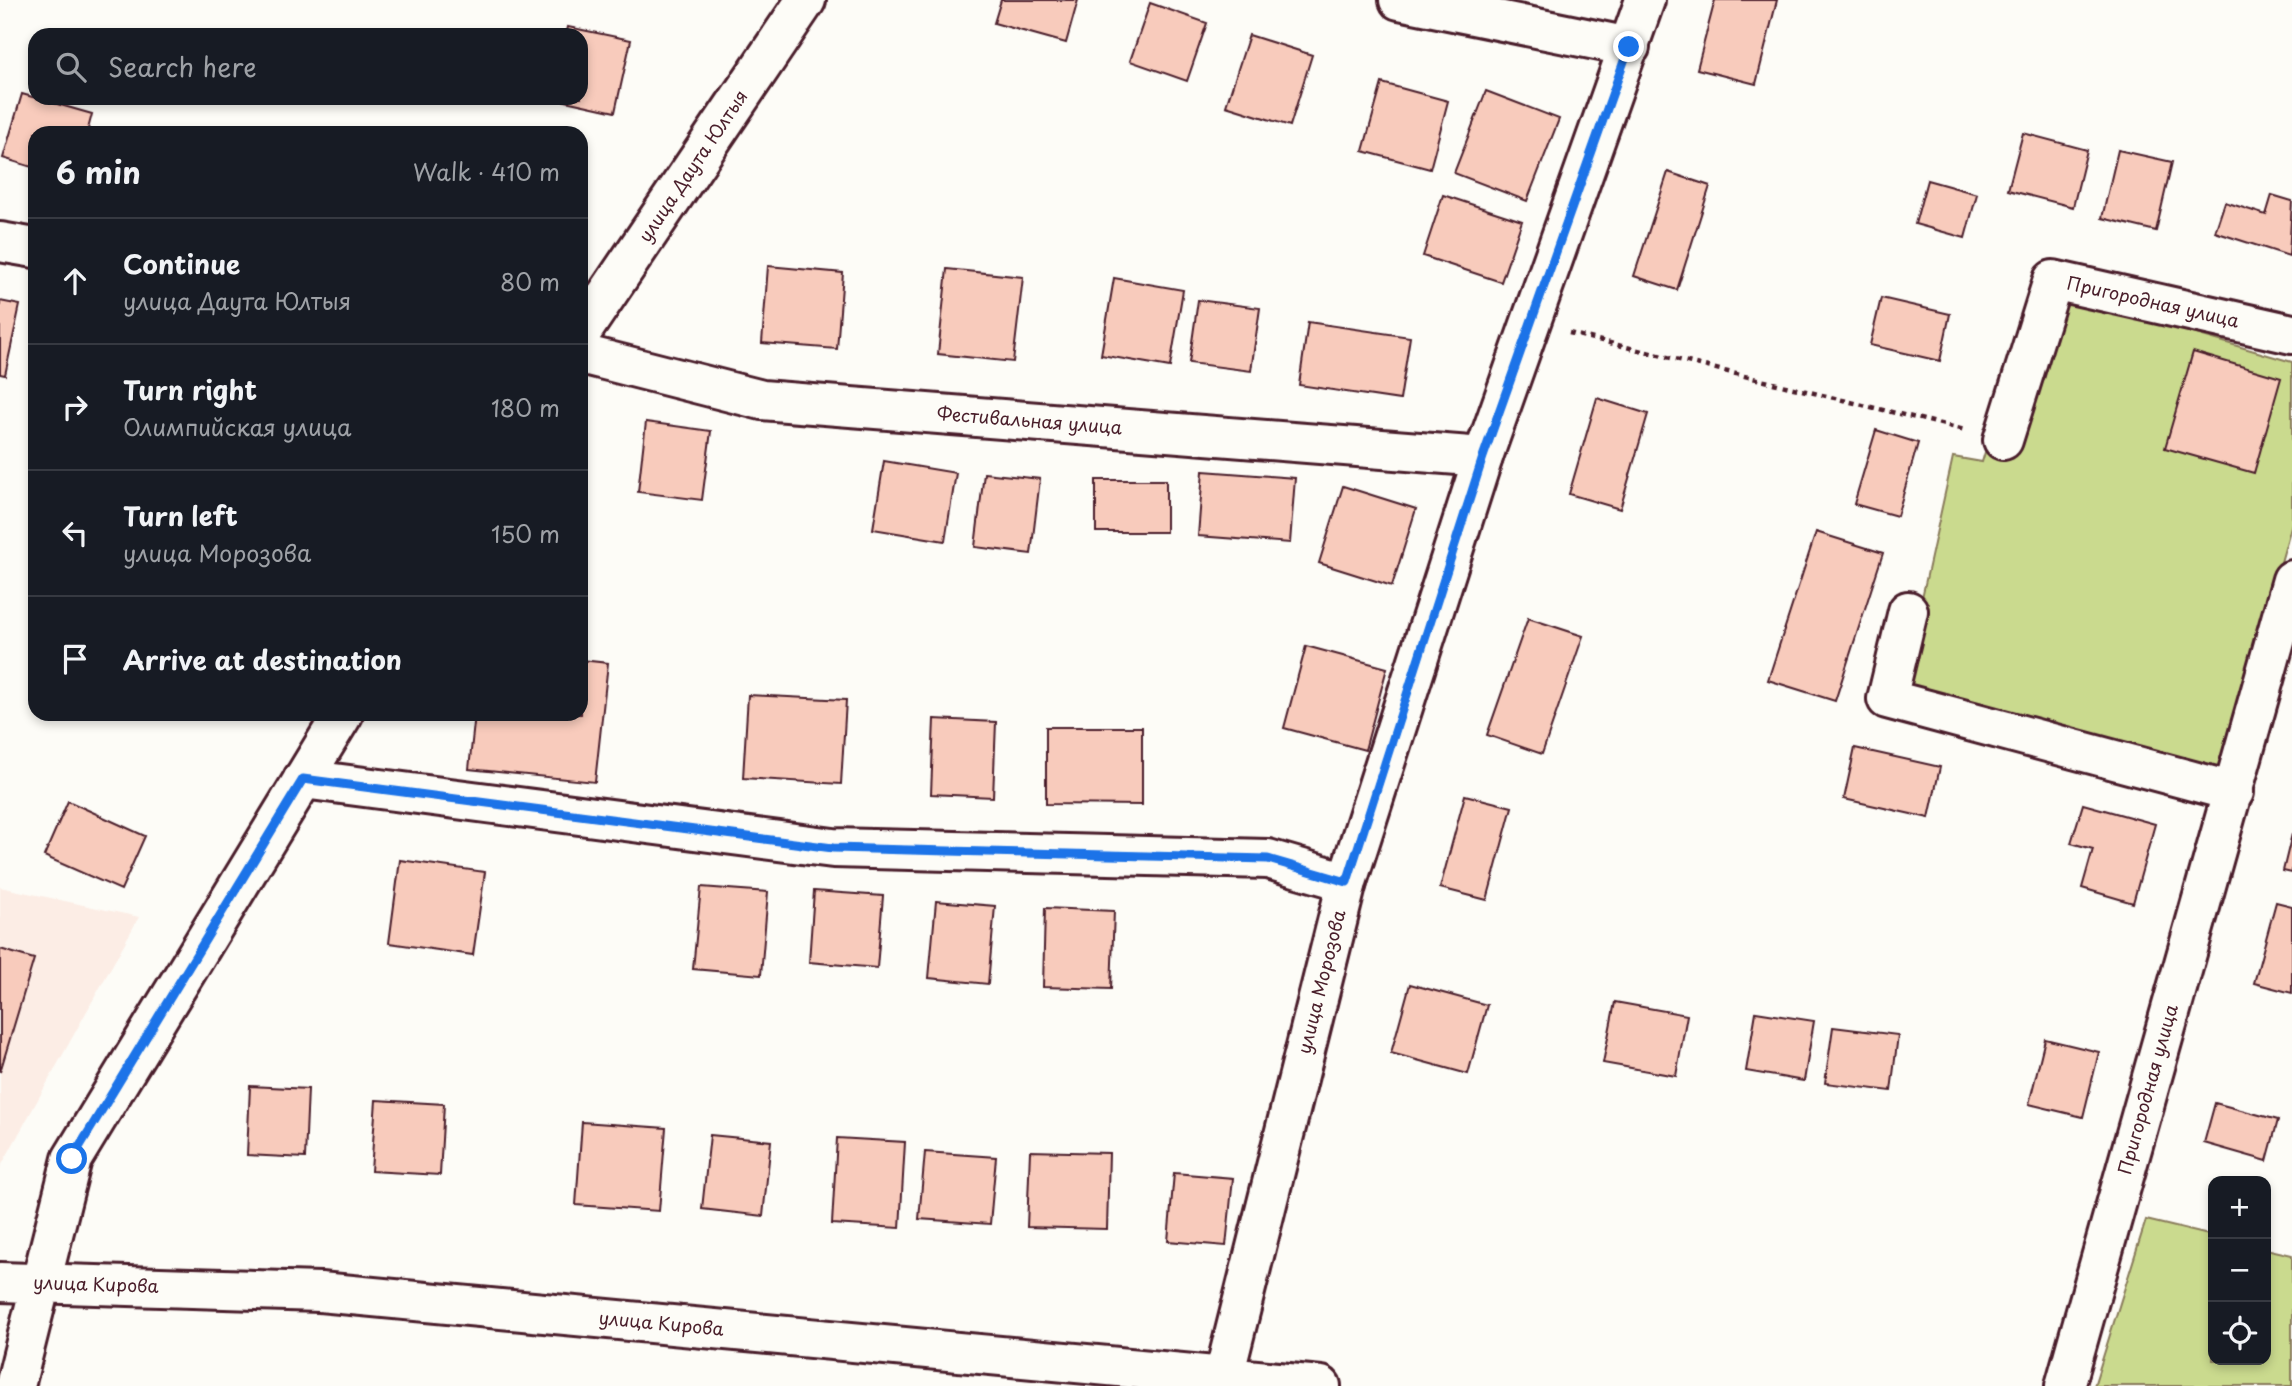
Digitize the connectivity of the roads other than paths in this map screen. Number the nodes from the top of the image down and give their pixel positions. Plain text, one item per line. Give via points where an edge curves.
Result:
1 (806, 0) edge
2 (1399, 0) edge
3 (1645, 0) edge
4 (1629, 47) junction
5 (0, 242) edge
6 (28, 247) edge
7 (588, 322) edge
8 (2292, 334) edge
9 (588, 356) edge
10 (2003, 440) road end
11 (1483, 457) junction
12 (2292, 580) edge
13 (1908, 611) dead end
14 (339, 721) edge
15 (303, 779) junction
16 (2234, 792) junction
17 (1347, 882) junction
18 (0, 1282) edge
19 (41, 1283) junction
20 (1224, 1376) junction
21 (15, 1386) edge
22 (1321, 1386) edge
23 (2065, 1386) edge

1 - 7 street, улица Даута Юлтыя
2 - 4 street
3 - 4 street, улица Морозова
4 - 11 street, улица Морозова
5 - 6 street
8 - 10 street, Пригородная улица via 2053,281
9 - 11 street, Фестивальная улица via 762,400
11 - 17 street, улица Морозова
12 - 16 street, Пригородная улица
13 - 16 street via 1887,699
14 - 15 street
15 - 17 street via 833,848 1268,859
15 - 19 street via 72,1159
16 - 23 street, Пригородная улица
17 - 20 street, улица Морозова
18 - 19 street, улица Кирова
19 - 20 street, улица Кирова via 320,1292
19 - 21 street
20 - 22 street, улица Кирова

